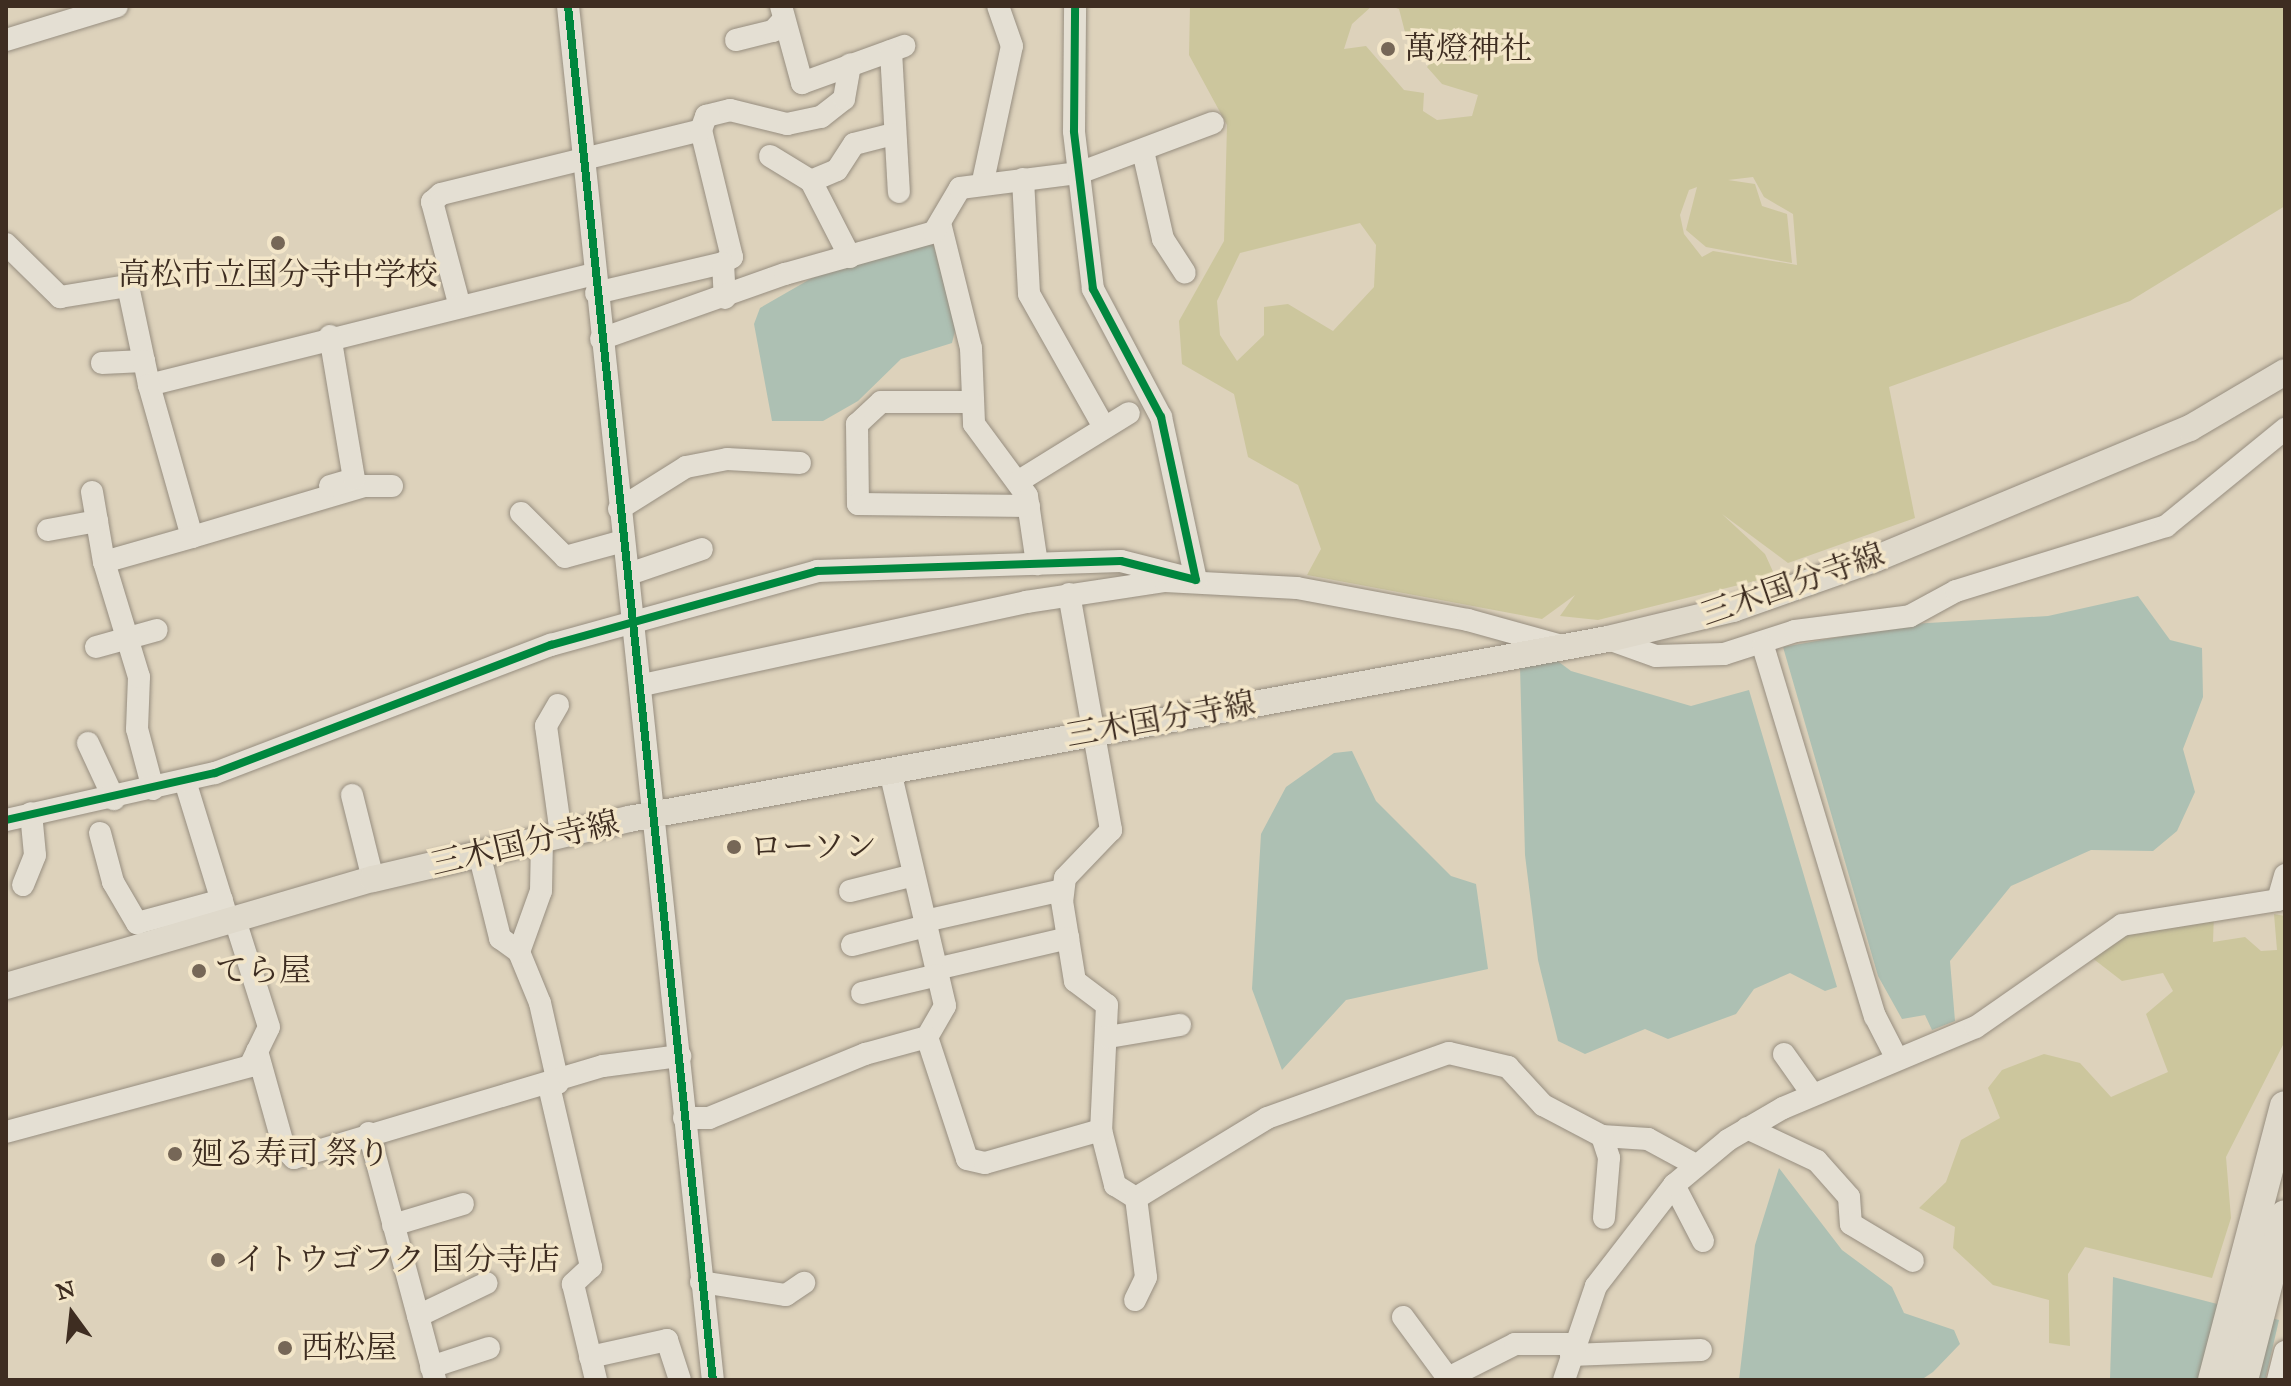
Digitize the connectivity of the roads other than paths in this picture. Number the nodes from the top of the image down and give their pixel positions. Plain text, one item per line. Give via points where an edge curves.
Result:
1 (117, 6) edge
2 (568, 6) edge
3 (998, 6) edge
4 (1075, 6) edge
5 (70, 12) edge
6 (782, 12) edge
7 (6, 40) edge
8 (736, 40) dead end
9 (850, 65) junction
10 (1213, 123) dead end
11 (701, 130) junction
12 (893, 134) junction
13 (1143, 151) junction
14 (770, 156) dead end
15 (583, 161) junction
16 (1079, 173) junction
17 (1023, 179) junction
18 (811, 181) junction
19 (983, 181) junction
20 (899, 192) dead end
21 (940, 223) junction
22 (6, 244) edge
23 (850, 257) junction
24 (723, 263) junction
25 (1185, 273) dead end
26 (595, 284) junction
27 (725, 298) junction
28 (460, 307) junction
29 (330, 336) junction
30 (601, 339) junction
31 (144, 361) junction
32 (102, 363) dead end
33 (2285, 372) edge
34 (149, 385) junction
35 (971, 402) junction
36 (1129, 413) dead end
37 (1104, 427) junction
38 (2285, 429) edge
39 (800, 463) dead end
40 (1019, 481) junction
41 (392, 486) dead end
42 (92, 492) dead end
43 (267, 504) dead end
44 (1029, 506) junction
45 (619, 509) junction
46 (521, 513) dead end
47 (97, 521) junction
48 (48, 530) dead end
49 (192, 537) junction
50 (620, 542) junction
51 (702, 549) dead end
52 (104, 562) junction
53 (1037, 564) junction
54 (629, 574) junction
55 (1196, 580) junction
56 (1069, 594) junction
57 (635, 623) junction
58 (157, 630) dead end
59 (126, 639) junction
60 (1608, 639) junction
61 (1562, 646) junction
62 (1763, 646) junction
63 (96, 647) dead end
64 (643, 685) junction
65 (558, 705) dead end
66 (1094, 733) junction
67 (88, 743) dead end
68 (890, 771) junction
69 (185, 781) junction
70 (153, 789) junction
71 (352, 795) dead end
72 (114, 799) junction
73 (31, 813) junction
74 (656, 815) junction
75 (6, 820) edge
76 (100, 833) dead end
77 (552, 836) junction
78 (479, 853) junction
79 (914, 875) junction
80 (2285, 875) edge
81 (373, 879) junction
82 (23, 885) dead end
83 (1063, 890) junction
84 (850, 891) dead end
85 (2282, 901) edge
86 (228, 914) junction
87 (926, 924) junction
88 (1068, 938) junction
89 (852, 945) dead end
90 (519, 952) junction
91 (937, 972) junction
92 (6, 986) edge
93 (862, 993) dead end
94 (1180, 1025) dead end
95 (927, 1037) junction
96 (1108, 1037) junction
97 (257, 1051) junction
98 (1784, 1054) dead end
99 (680, 1056) junction
100 (1897, 1059) junction
101 (553, 1085) junction
102 (1813, 1095) junction
103 (2285, 1106) edge
104 (684, 1118) junction
105 (1747, 1128) junction
106 (1101, 1130) junction
107 (6, 1132) edge
108 (369, 1133) junction
109 (1602, 1136) junction
110 (1694, 1164) junction
111 (1674, 1185) junction
112 (1136, 1198) junction
113 (463, 1204) dead end
114 (2285, 1215) edge
115 (1604, 1218) dead end
116 (393, 1225) junction
117 (1703, 1241) dead end
118 (1913, 1261) dead end
119 (2253, 1276) junction
120 (701, 1282) junction
121 (487, 1283) dead end
122 (804, 1283) dead end
123 (1135, 1300) dead end
124 (418, 1316) junction
125 (1403, 1317) dead end
126 (489, 1348) dead end
127 (1572, 1350) junction
128 (1701, 1350) dead end
129 (2285, 1352) edge
130 (590, 1357) junction
131 (433, 1374) edge
132 (1447, 1379) edge
133 (596, 1380) edge
134 (680, 1380) edge
135 (713, 1380) edge
136 (1564, 1380) edge
137 (2213, 1380) edge
138 (2243, 1380) edge
139 (2278, 1380) edge

1 - 5 street
2 - 15 street
3 - 19 street via 1012,46
4 - 16 street
5 - 7 street
6 - 8 street via 773,31
6 - 9 street via 802,83
9 - 11 street via 844,99 821,117 787,124 730,110 706,116
9 - 12 street via 898,48
10 - 13 street
11 - 15 street
11 - 24 street via 732,257
12 - 18 street via 854,144 837,170
12 - 20 street
13 - 16 street
13 - 25 street via 1163,239
14 - 18 street
15 - 26 street
15 - 28 street via 432,202
16 - 17 street
16 - 55 street via 1093,289 1157,406
17 - 19 street
17 - 37 street via 1029,294
18 - 23 street
19 - 21 street via 960,188
21 - 23 street via 934,232
21 - 35 street via 971,348
22 - 31 street via 60,297 128,286
23 - 27 street
24 - 26 street
24 - 27 street
26 - 28 street
26 - 30 street
27 - 30 street
28 - 29 street
29 - 34 street
29 - 43 street via 354,479
30 - 45 street
31 - 32 street
31 - 34 street
33 - 60 main road, 三木国分寺線 via 2190,428 1875,559 1733,609
34 - 49 street
35 - 40 street via 974,424
35 - 44 street via 881,402 857,424 858,504
36 - 37 street
37 - 40 street
38 - 62 street via 2188,512 2144,537 1956,591 1910,616 1795,631
39 - 45 street via 727,459 686,467
40 - 44 street
41 - 49 street via 364,486
42 - 47 street
44 - 53 street
45 - 50 street
46 - 50 street via 565,557
47 - 48 street
47 - 52 street
49 - 52 street
50 - 54 street
51 - 54 street
52 - 59 street
53 - 55 street via 1149,563
53 - 57 street via 817,571
54 - 57 street
55 - 56 street
55 - 61 street via 1368,601
56 - 64 street
56 - 66 street
57 - 64 street
57 - 69 street via 551,645
58 - 59 street
59 - 63 street
59 - 70 street via 139,677 137,729
60 - 61 main road, 三木国分寺線
60 - 62 street via 1656,656
61 - 66 main road, 三木国分寺線
62 - 100 street via 1875,1016
64 - 74 street
65 - 77 street via 546,726
66 - 68 main road, 三木国分寺線
66 - 83 street via 1111,830 1085,851
67 - 72 street
68 - 74 main road, 三木国分寺線
68 - 79 street
69 - 70 street
69 - 86 street
70 - 72 street
71 - 81 street
72 - 73 street
73 - 75 street
73 - 82 street via 35,855
74 - 77 main road, 三木国分寺線
74 - 99 street
76 - 86 street via 100,864 137,923
77 - 78 main road, 三木国分寺線
77 - 90 street via 541,891
78 - 81 main road, 三木国分寺線
78 - 90 street via 500,938
79 - 84 street
79 - 87 street
80 - 85 street
81 - 86 main road, 三木国分寺線
83 - 87 street
83 - 88 street
85 - 100 street via 2122,925 2071,954 2000,1013
86 - 92 main road, 三木国分寺線
86 - 97 street via 269,1027
87 - 89 street
87 - 91 street
88 - 91 street
88 - 96 street via 1075,981 1107,1005
90 - 101 street via 540,1003
91 - 93 street
91 - 95 street via 945,1006
94 - 96 street
95 - 104 street via 865,1054 709,1118
95 - 106 street via 967,1159 985,1163
96 - 106 street via 1100,1056
97 - 107 street via 250,1066
97 - 108 street via 284,1148 294,1158
98 - 102 street
99 - 101 street via 603,1066
99 - 104 street
100 - 102 street
101 - 108 street
101 - 130 street via 591,1267 573,1284
102 - 105 street
103 - 119 highway
104 - 120 street
105 - 110 street
105 - 118 street via 1817,1161 1849,1197 1851,1224
106 - 112 street via 1115,1185
108 - 116 street
109 - 110 street via 1648,1139
109 - 112 street via 1543,1105 1508,1067 1449,1053 1267,1118
109 - 115 street via 1609,1158
110 - 111 street
111 - 117 street
111 - 127 street via 1596,1286
112 - 123 street via 1146,1277
113 - 116 street
114 - 119 highway
116 - 124 street
119 - 137 highway
119 - 138 highway
120 - 122 street via 786,1295
120 - 135 street
121 - 124 street
124 - 131 street
125 - 132 street
126 - 131 street
127 - 128 street
127 - 132 street via 1515,1344
127 - 136 street
129 - 139 street
130 - 133 street
130 - 134 street via 667,1340

